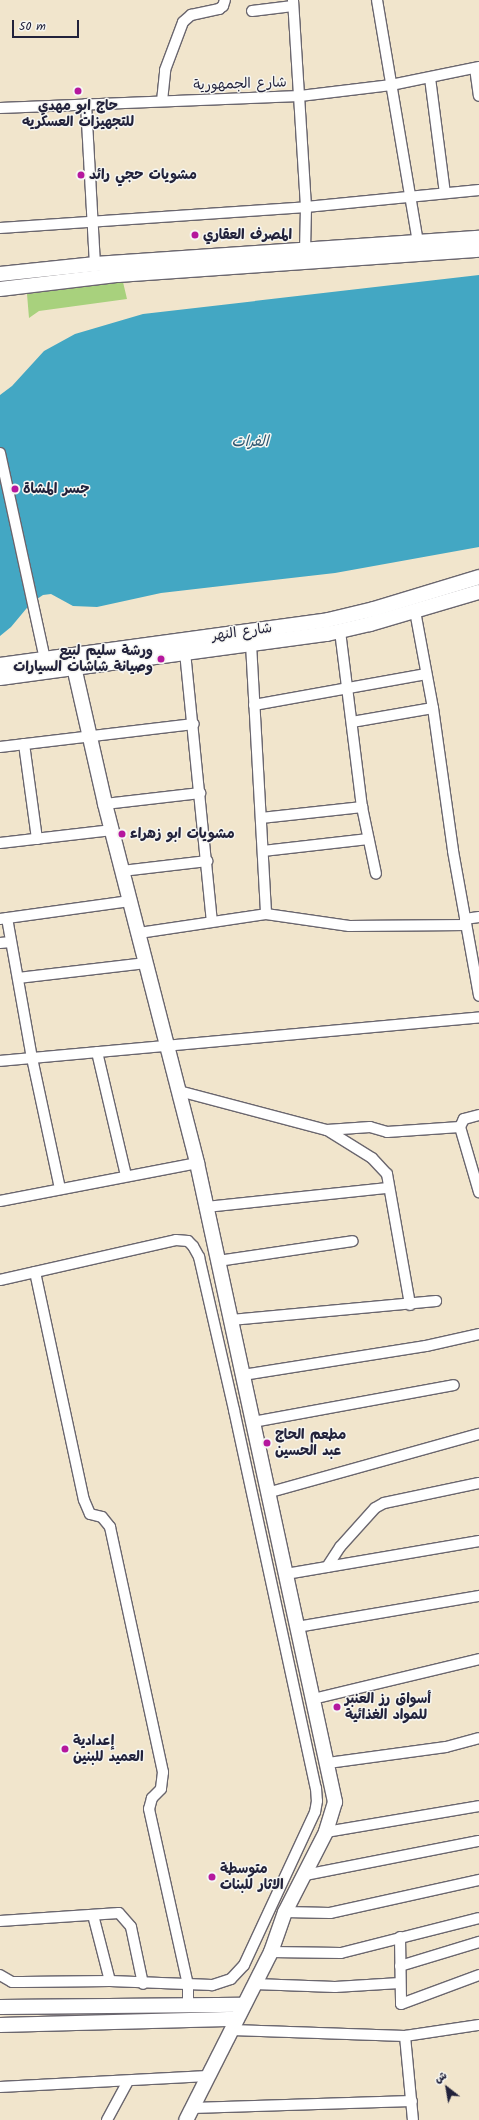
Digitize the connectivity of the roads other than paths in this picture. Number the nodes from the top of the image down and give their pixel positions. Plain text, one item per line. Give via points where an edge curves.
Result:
1 (225, 0) edge
2 (377, 0) edge
3 (293, 3) edge
4 (252, 11) dead end
5 (477, 67) edge
6 (430, 78) junction
7 (391, 85) junction
8 (300, 96) junction
9 (479, 96) edge
10 (162, 101) junction
11 (86, 104) junction
12 (0, 108) edge
13 (479, 190) edge
14 (445, 193) junction
15 (409, 196) junction
16 (306, 207) junction
17 (92, 221) junction
18 (0, 228) edge
19 (479, 238) edge
20 (418, 243) junction
21 (479, 250) edge
22 (305, 251) junction
23 (358, 253) junction
24 (95, 264) junction
25 (0, 274) edge
26 (0, 289) edge
27 (0, 453) edge
28 (479, 577) edge
29 (479, 592) edge
30 (415, 611) junction
31 (340, 631) junction
32 (293, 632) junction
33 (251, 644) junction
34 (44, 652) junction
35 (185, 652) junction
36 (0, 665) edge
37 (74, 668) junction
38 (426, 674) junction
39 (0, 678) edge
40 (347, 688) junction
41 (254, 705) junction
42 (432, 708) junction
43 (352, 722) junction
44 (194, 724) junction
45 (88, 736) junction
46 (24, 744) junction
47 (0, 747) edge
48 (200, 793) junction
49 (105, 804) junction
50 (362, 807) junction
51 (261, 818) junction
52 (112, 830) junction
53 (368, 838) junction
54 (37, 839) junction
55 (0, 843) edge
56 (262, 851) junction
57 (207, 861) junction
58 (122, 871) junction
59 (376, 874) dead end
60 (130, 900) junction
61 (266, 914) junction
62 (4, 918) edge
63 (479, 918) edge
64 (212, 920) junction
65 (466, 922) junction
66 (138, 933) junction
67 (11, 942) junction
68 (0, 943) edge
69 (475, 956) edge
70 (146, 963) junction
71 (18, 978) junction
72 (479, 996) edge
73 (479, 1017) edge
74 (168, 1045) junction
75 (97, 1052) junction
76 (32, 1058) junction
77 (0, 1061) edge
78 (179, 1091) junction
79 (479, 1116) edge
80 (460, 1127) junction
81 (327, 1130) junction
82 (197, 1162) junction
83 (126, 1176) junction
84 (388, 1188) junction
85 (60, 1189) junction
86 (479, 1192) edge
87 (0, 1201) edge
88 (206, 1207) junction
89 (353, 1241) dead end
90 (218, 1261) junction
91 (36, 1272) junction
92 (0, 1280) edge
93 (225, 1295) junction
94 (209, 1299) junction
95 (436, 1301) dead end
96 (410, 1305) junction
97 (231, 1320) junction
98 (479, 1334) edge
99 (243, 1375) junction
100 (454, 1385) dead end
101 (253, 1422) junction
102 (479, 1434) edge
103 (479, 1483) edge
104 (268, 1494) junction
105 (479, 1542) edge
106 (328, 1567) junction
107 (286, 1574) junction
108 (479, 1596) edge
109 (297, 1627) junction
110 (479, 1659) edge
111 (313, 1699) junction
112 (479, 1738) edge
113 (328, 1763) junction
114 (479, 1806) edge
115 (326, 1832) junction
116 (479, 1841) edge
117 (305, 1875) junction
118 (479, 1880) edge
119 (285, 1912) junction
120 (93, 1915) junction
121 (479, 1918) edge
122 (0, 1921) edge
123 (400, 1937) junction
124 (479, 1942) edge
125 (271, 1952) junction
126 (400, 1966) junction
127 (0, 1975) edge
128 (479, 1975) edge
129 (110, 1981) junction
130 (400, 1983) junction
131 (143, 1984) junction
132 (254, 1984) junction
133 (188, 1985) junction
134 (188, 2005) junction
135 (244, 2005) junction
136 (0, 2007) edge
137 (234, 2024) junction
138 (0, 2025) edge
139 (479, 2025) edge
140 (405, 2036) junction
141 (208, 2076) junction
142 (128, 2081) junction
143 (0, 2087) edge
144 (412, 2101) junction
145 (189, 2114) edge
146 (107, 2120) edge
147 (413, 2120) edge

1 - 10 street via 223,6 191,15 182,22 165,70
2 - 7 street
3 - 4 street
3 - 8 street
5 - 6 street, شارع الجمهورية
5 - 9 street
6 - 7 street, شارع الجمهورية
6 - 14 street
7 - 8 street, شارع الجمهورية
7 - 15 street
8 - 10 street, شارع الجمهورية
8 - 16 street
10 - 11 street, شارع الجمهورية
11 - 12 street, شارع الجمهورية
11 - 17 street
13 - 14 street
14 - 15 street
15 - 16 street
15 - 20 street
16 - 17 street
16 - 22 street
17 - 18 street
17 - 24 street
19 - 20 street
20 - 23 street
21 - 23 street
22 - 23 street
22 - 24 street
23 - 26 street via 118,275
24 - 25 street
27 - 34 street
28 - 32 street, شارع النهر
29 - 30 street, شارع النهر
30 - 31 street, شارع النهر
30 - 38 street
31 - 32 street, شارع النهر
31 - 40 street
32 - 33 street, شارع النهر
32 - 34 street, شارع النهر
33 - 35 street, شارع النهر
33 - 41 street
34 - 36 street, شارع النهر
35 - 37 street, شارع النهر
35 - 44 street
37 - 39 street, شارع النهر
37 - 45 street
38 - 40 street
38 - 42 street
40 - 41 street
40 - 43 street
41 - 51 street
42 - 43 street
42 - 65 street
43 - 50 street
44 - 45 street
44 - 48 street
45 - 46 street
45 - 49 street
46 - 47 street
46 - 54 street
48 - 49 street
48 - 57 street
49 - 52 street
50 - 51 street
50 - 53 street
51 - 56 street
52 - 54 street
52 - 58 street
53 - 56 street
53 - 59 street
54 - 55 street
56 - 61 street
57 - 58 street
57 - 64 street
58 - 60 street
60 - 62 street
60 - 66 street
61 - 64 street
61 - 65 street via 349,926
62 - 67 street
63 - 65 street
64 - 66 street
65 - 69 street
66 - 70 street
67 - 68 street
67 - 71 street
69 - 72 street
70 - 71 street
70 - 74 street
71 - 76 street
73 - 74 street
74 - 75 street
74 - 78 street
75 - 76 street
75 - 83 street
76 - 77 street
76 - 85 street
78 - 81 street
78 - 82 street
79 - 80 street via 464,1119
80 - 81 street via 387,1132 370,1127
80 - 86 street
81 - 84 street via 372,1158 387,1174
82 - 83 street
82 - 88 street
83 - 85 street
84 - 88 street
84 - 96 street
85 - 87 street
88 - 90 street
89 - 90 street
90 - 93 street
91 - 92 street
91 - 94 street via 182,1240 188,1241 197,1252
91 - 133 street via 84,1500 90,1514 102,1517 110,1527 135,1640 163,1772 161,1789 152,1798 150,1809
93 - 94 street
93 - 97 street
94 - 133 street via 317,1801 315,1812 239,1972 222,1983
95 - 96 street
96 - 97 street
97 - 99 street
98 - 99 street via 426,1346
99 - 101 street
100 - 101 street
101 - 104 street
102 - 104 street
103 - 106 street via 384,1503 375,1508 340,1547
104 - 107 street
105 - 106 street
106 - 107 street
107 - 109 street
108 - 109 street
109 - 111 street
110 - 111 street
111 - 113 street
112 - 113 street via 446,1747
113 - 115 street via 335,1807
114 - 115 street
115 - 117 street
116 - 117 street
117 - 119 street
118 - 119 street via 330,1913
119 - 125 street
120 - 122 street
120 - 129 street
120 - 131 street via 119,1914 132,1927
121 - 123 street
123 - 125 street via 341,1952
123 - 126 street
124 - 126 street
125 - 132 street
126 - 130 street
127 - 129 street via 12,1982
128 - 130 street via 401,2004
129 - 131 street
130 - 132 street via 336,1987
131 - 133 street
132 - 135 street
133 - 134 street
134 - 135 street
134 - 136 street
135 - 137 street
137 - 138 street
137 - 140 street
137 - 141 street
139 - 140 street
140 - 144 street
141 - 142 street
141 - 145 street
142 - 143 street
142 - 146 street
144 - 145 street
144 - 147 street

